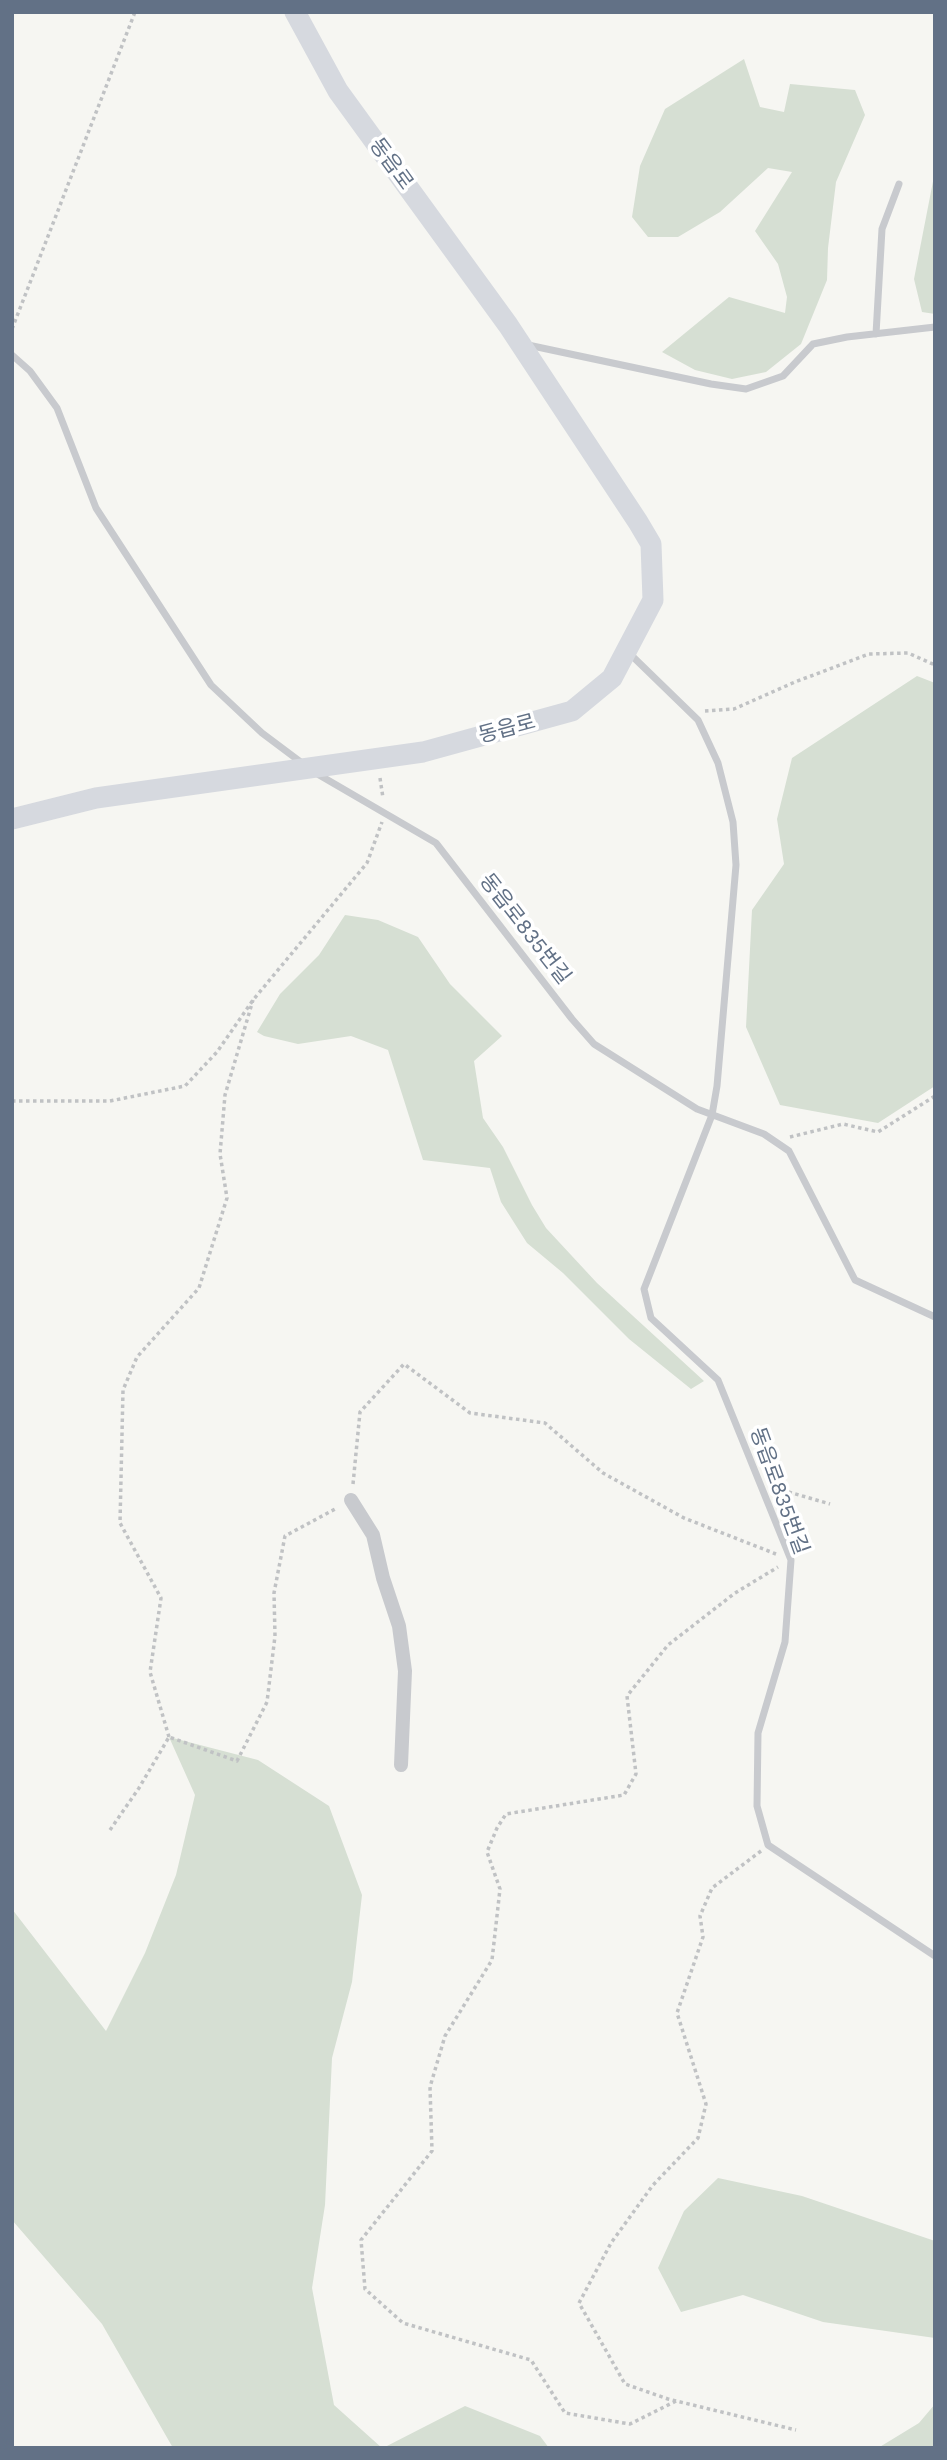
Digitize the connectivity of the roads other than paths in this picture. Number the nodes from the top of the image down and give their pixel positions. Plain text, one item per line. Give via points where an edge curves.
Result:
1 (295, 12) edge
2 (899, 184) dead end
3 (935, 327) edge
4 (877, 334) junction
5 (520, 344) junction
6 (12, 355) edge
7 (626, 650) junction
8 (308, 768) junction
9 (12, 819) edge
10 (712, 1115) junction
11 (935, 1317) edge
12 (351, 1500) road end
13 (401, 1765) dead end
14 (935, 1956) edge

1 - 5 street, 동읍로 via 338,91
2 - 4 lane via 882,229
3 - 4 lane
4 - 5 lane via 813,344 783,376 746,389
5 - 7 street, 동읍로 via 651,544 653,600
6 - 8 lane, 동읍로835번길 via 57,408 96,508 211,685
7 - 8 street, 동읍로 via 612,678 572,711 423,751
7 - 10 lane, 동읍로835번길 via 698,720 718,763 733,822 736,865
8 - 9 street, 동읍로 via 96,798
8 - 10 lane, 동읍로835번길 via 436,843 594,1044
10 - 11 lane, 동읍로835번길 via 764,1134 789,1151 855,1280
10 - 14 lane, 동읍로835번길 via 644,1289 651,1318 718,1380 790,1560 785,1642 758,1733 757,1805 768,1845
12 - 13 street via 373,1535 399,1626 405,1671

